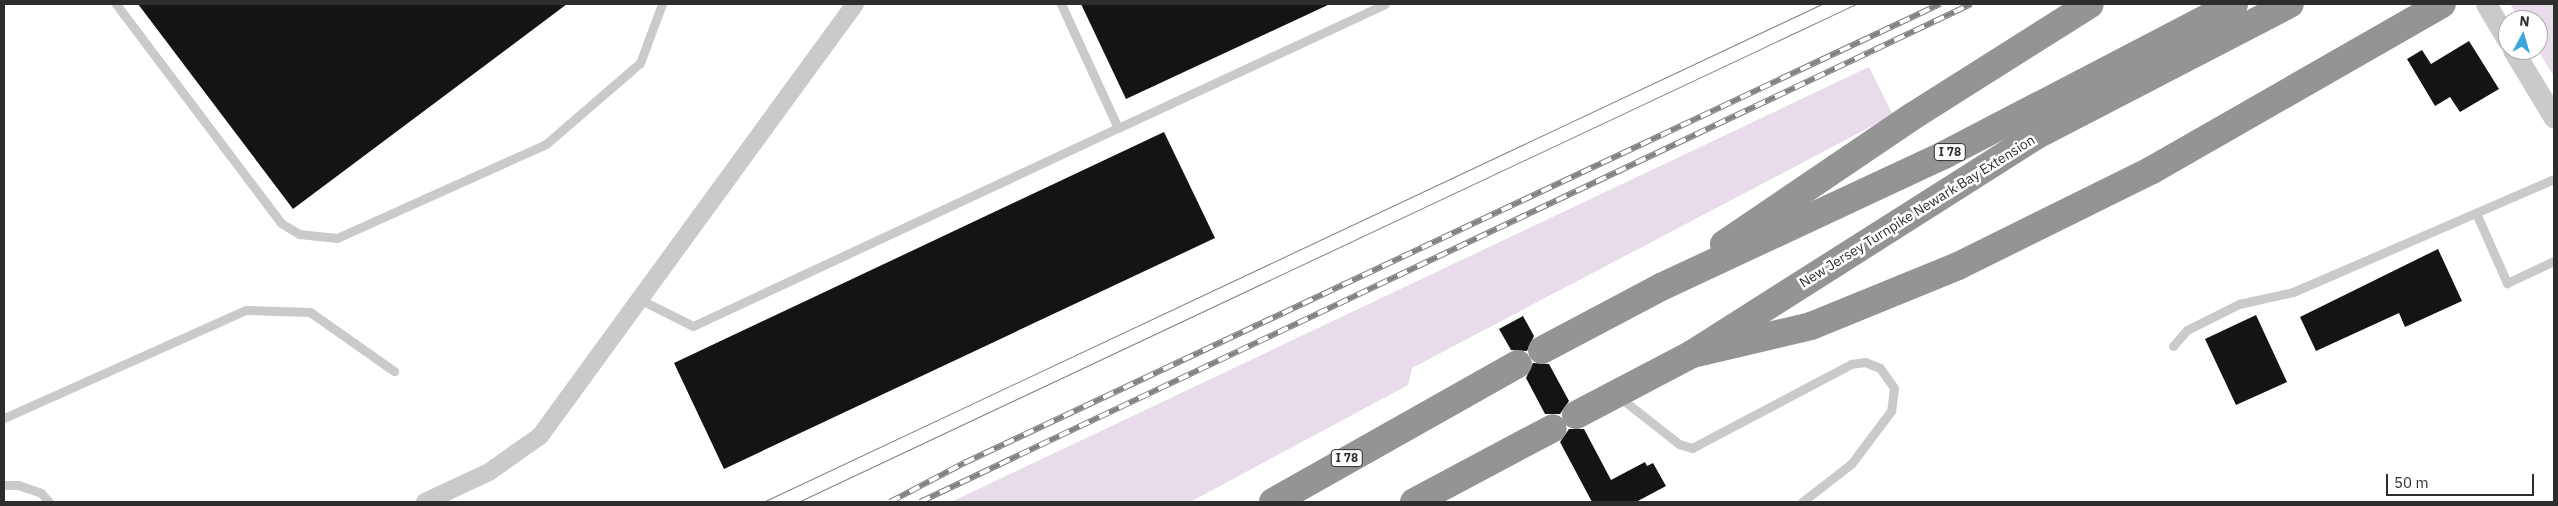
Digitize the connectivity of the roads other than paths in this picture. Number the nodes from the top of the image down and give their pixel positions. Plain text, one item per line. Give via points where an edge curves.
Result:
1 (116, 4) edge
2 (662, 4) edge
3 (855, 4) edge
4 (1061, 4) edge
5 (1385, 4) edge
6 (2090, 4) edge
7 (2234, 4) edge
8 (2290, 4) edge
9 (2442, 4) edge
10 (2486, 4) edge
11 (2498, 24) edge
12 (2519, 60) edge
13 (2554, 118) edge
14 (1118, 128) junction
15 (2554, 179) edge
16 (2476, 213) junction
17 (2554, 261) edge
18 (1661, 287) junction
19 (640, 299) junction
20 (2173, 346) dead end
21 (1542, 350) dead end
22 (1692, 354) junction
23 (1518, 364) dead end
24 (394, 371) dead end
25 (1616, 395) junction
26 (4, 418) edge
27 (4, 485) edge
28 (50, 502) edge
29 (425, 502) edge
30 (1273, 502) edge
31 (1414, 502) edge
32 (1802, 502) edge

1 - 2 lane via 281,223 299,234 337,238 546,144 640,63
3 - 19 street
4 - 14 lane
5 - 14 lane
6 - 18 highway via 1850,157
7 - 18 highway, New Jersey Turnpike Newark Bay Extension / I 78 via 1944,155
8 - 22 highway, New Jersey Turnpike Newark Bay Extension / I 78 via 2000,156
9 - 22 highway via 2152,170 1958,266 1811,326
10 - 11 street
12 - 13 street
14 - 19 lane via 693,326
15 - 16 lane
16 - 17 lane via 2507,283
16 - 20 lane via 2293,292 2239,304 2187,330
18 - 21 highway, New Jersey Turnpike Newark Bay Extension / I 78
19 - 29 street via 540,436 489,472
22 - 25 highway, New Jersey Turnpike Newark Bay Extension / I 78
23 - 30 highway, I 78
24 - 26 lane via 310,312 246,310
25 - 31 highway, New Jersey Turnpike Newark Bay Extension / I 78
25 - 32 lane via 1679,444 1692,448 1851,364 1866,362 1880,368 1894,388 1891,411 1851,464
27 - 28 lane via 41,493

